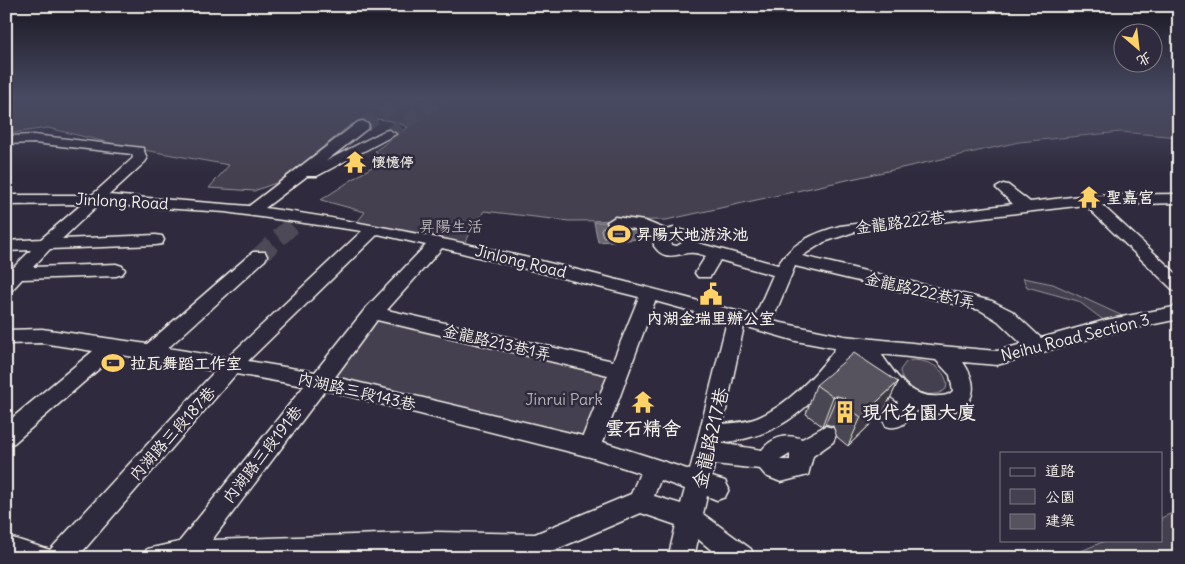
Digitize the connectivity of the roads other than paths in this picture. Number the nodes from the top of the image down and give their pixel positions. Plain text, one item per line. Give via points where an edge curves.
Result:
1 (6, 140) edge
2 (338, 143) junction
3 (361, 154) junction
4 (291, 183) junction
5 (1003, 188) dead end
6 (95, 198) junction
7 (1179, 198) edge
8 (6, 200) edge
9 (1088, 200) junction
10 (1027, 207) junction
11 (253, 210) junction
12 (616, 222) dead end
13 (374, 229) junction
14 (156, 240) dead end
15 (438, 242) junction
16 (45, 245) junction
17 (6, 246) edge
18 (715, 254) junction
19 (259, 256) tunnel mouth
20 (787, 266) junction
21 (116, 270) dead end
22 (704, 273) dead end
23 (10, 278) edge
24 (1179, 286) edge
25 (649, 294) junction
26 (1179, 312) edge
27 (373, 313) junction
28 (737, 318) junction
29 (761, 325) junction
30 (6, 337) edge
31 (844, 343) junction
32 (112, 346) junction
33 (1037, 346) junction
34 (151, 352) junction
35 (941, 354) junction
36 (232, 365) junction
37 (620, 370) junction
38 (319, 381) junction
39 (914, 400) junction
40 (894, 420) dead end
41 (825, 435) dead end
42 (6, 436) edge
43 (708, 444) junction
44 (590, 446) junction
45 (653, 469) junction
46 (708, 486) junction
47 (640, 502) junction
48 (692, 519) junction
49 (6, 548) edge
50 (184, 555) edge
51 (41, 558) edge
52 (60, 558) edge
53 (156, 558) edge
54 (681, 558) edge
55 (742, 558) edge

1 - 6 street via 34,139 138,151 140,159
2 - 3 street via 352,141 358,144
2 - 3 street via 360,128 360,135 386,135
2 - 4 street
3 - 4 street
4 - 11 street
5 - 10 street
6 - 8 street, Jinlong Road
6 - 11 street, Jinlong Road
6 - 16 street
7 - 9 street, 金龍路222巷
9 - 10 street, 金龍路222巷
9 - 24 street
10 - 20 street, 金龍路222巷 via 854,227 834,232 808,245
11 - 13 street, Jinlong Road
12 - 18 street, 金龍路222巷1弄 via 644,226 665,235 660,240 665,248 678,251 689,246
13 - 15 street, Jinlong Road
13 - 36 street, 內湖路三段187巷
14 - 16 street
15 - 25 street, Jinlong Road
15 - 27 street, 內湖路三段191巷
16 - 17 street
16 - 23 street
18 - 20 street, 金龍路222巷1弄
18 - 22 street
19 - 34 street
20 - 29 street, 金龍路222巷
20 - 33 street, 金龍路222巷1弄 via 986,305 1005,316
21 - 23 street
25 - 28 street, Jinlong Road
25 - 37 street
26 - 33 street, Neihu Road Section 3
27 - 37 street, 金龍路213巷1弄
27 - 38 street, 內湖路三段191巷
28 - 29 street, Jinlong Road
28 - 43 street, 金龍路217巷
29 - 31 street, Jinlong Road
30 - 32 street, 內湖路三段143巷 via 42,336
31 - 35 street, Jinlong Road via 911,348
31 - 39 street via 868,352 893,388
31 - 43 street via 843,354 837,362 784,413 766,424
32 - 34 street, 內湖路三段143巷
32 - 42 street
33 - 35 street, Neihu Road Section 3 via 997,358
34 - 36 street, 內湖路三段143巷
35 - 39 street via 960,371 964,391 948,404 934,405
36 - 38 street, 內湖路三段143巷
36 - 52 street, 內湖路三段187巷
37 - 44 street
38 - 44 street, 內湖路三段143巷
38 - 50 street, 內湖路三段191巷
39 - 40 street
41 - 43 street via 802,451 800,468 787,473 778,473 767,460
43 - 46 street, 金龍路217巷
44 - 45 street, 內湖路三段143巷
45 - 46 street, 內湖路三段143巷
45 - 47 street
46 - 48 street, 金龍路217巷
47 - 48 street
47 - 50 street via 535,546 436,544
48 - 54 street, 金龍路217巷
48 - 55 street
49 - 51 street
50 - 53 street

